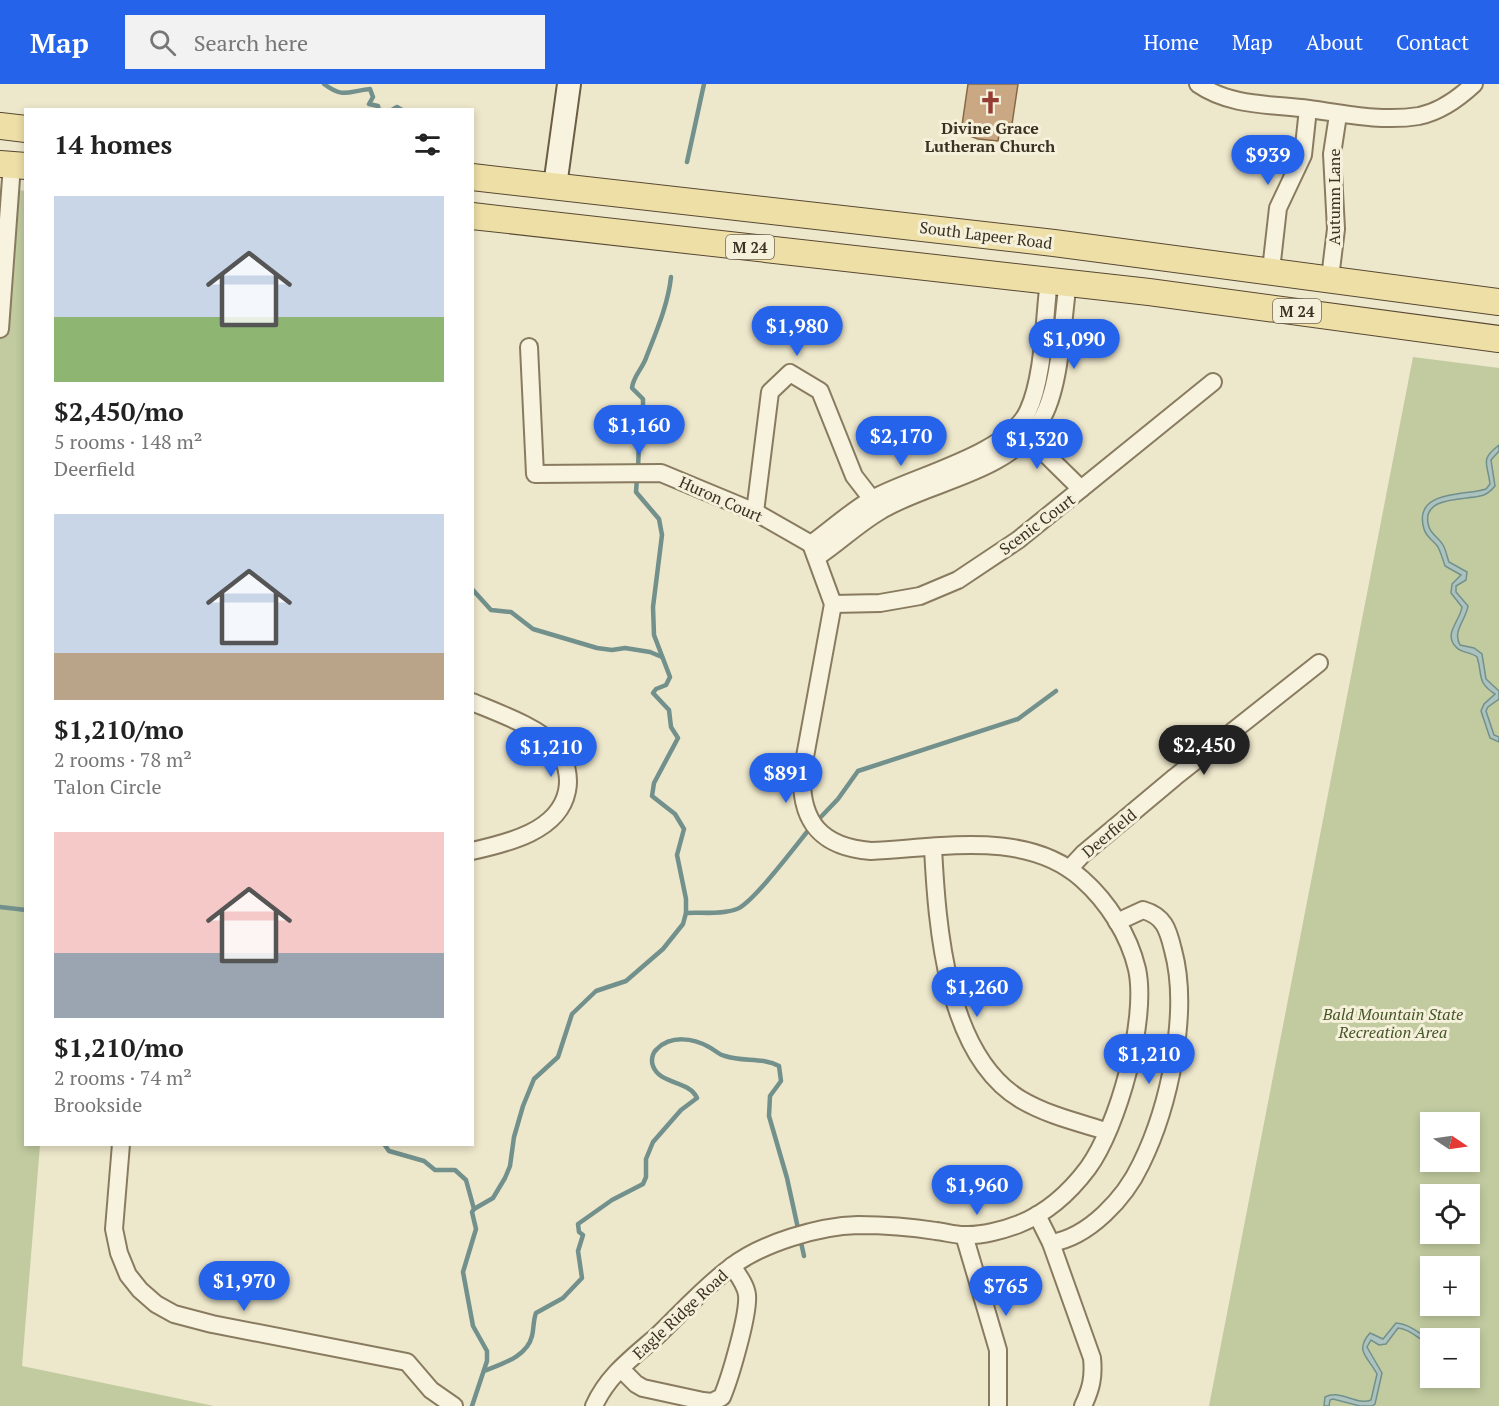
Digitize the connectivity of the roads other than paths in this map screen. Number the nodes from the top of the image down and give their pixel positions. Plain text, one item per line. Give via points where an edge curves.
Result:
1 (569, 84) edge
2 (1198, 84) edge
3 (1474, 84) edge
4 (1308, 109) junction
5 (1338, 115) junction
6 (0, 126) edge
7 (24, 129) edge
8 (13, 165) edge
9 (474, 177) edge
10 (555, 186) junction
11 (474, 216) edge
12 (1167, 257) junction
13 (1271, 270) junction
14 (1337, 279) junction
15 (1058, 281) junction
16 (1149, 292) junction
17 (1499, 302) edge
18 (1325, 315) junction
19 (0, 329) edge
20 (1499, 339) edge
21 (529, 347) dead end
22 (1213, 382) dead end
23 (1022, 431) junction
24 (1081, 489) junction
25 (876, 505) junction
26 (755, 512) junction
27 (814, 551) junction
28 (833, 604) junction
29 (1319, 663) dead end
30 (474, 703) edge
31 (933, 848) junction
32 (474, 850) edge
33 (1069, 869) junction
34 (1117, 922) junction
35 (1106, 1131) junction
36 (121, 1146) edge
37 (1037, 1215) junction
38 (964, 1235) junction
39 (1051, 1243) junction
40 (732, 1266) junction
41 (621, 1369) junction
42 (454, 1406) edge
43 (594, 1406) edge
44 (998, 1406) edge
45 (1083, 1406) edge

1 - 10 street
2 - 4 street via 1225,98
3 - 5 street via 1433,112 1419,116
4 - 5 street
4 - 13 street via 1303,155 1278,207
5 - 14 street, Autumn Lane via 1332,154
6 - 7 main road
8 - 19 street
9 - 10 main road, South Lapeer Road / M 24
10 - 12 main road, South Lapeer Road / M 24
11 - 15 main road, M 24
12 - 13 main road, South Lapeer Road / M 24
12 - 16 main road via 1166,276
13 - 14 main road, South Lapeer Road / M 24
14 - 17 main road, South Lapeer Road / M 24
14 - 18 main road via 1327,294
15 - 16 main road, M 24
15 - 23 street via 1037,384
16 - 18 main road, M 24
18 - 20 main road, M 24
21 - 26 street, Huron Court via 535,474 661,473
22 - 24 street, Scenic Court
23 - 24 street
23 - 25 street
24 - 28 street, Scenic Court via 1018,540 958,580 920,596 880,603
25 - 26 street via 854,476 820,391 790,373 770,392
25 - 27 street
26 - 27 street, Huron Court
27 - 28 street
28 - 31 street, Eagle Ridge Road via 802,773 801,795 808,814 819,833 854,850
29 - 33 street, Deerfield via 1175,777
30 - 32 street via 529,727 557,747 569,782 565,804 547,824
31 - 33 street, Eagle Ridge Road via 996,844 1044,857
31 - 35 street via 948,979 960,1021 980,1059 1019,1098 1047,1112
33 - 34 street, Eagle Ridge Road
34 - 35 street, Eagle Ridge Road via 1138,972 1139,1008 1129,1066
34 - 39 street via 1143,910 1155,913 1164,922 1177,963 1181,1004 1178,1035 1165,1094 1141,1165 1119,1197 1093,1224 1064,1241
35 - 37 street, Eagle Ridge Road via 1090,1165 1067,1193
36 - 42 street via 114,1229 119,1253 128,1275 156,1304 174,1314 212,1324 407,1362 431,1390
37 - 38 street, Eagle Ridge Road via 1019,1224
37 - 39 street
38 - 40 street, Eagle Ridge Road via 856,1225 782,1240
38 - 44 street via 998,1350
39 - 45 street via 1092,1358 1094,1374
40 - 41 street, Eagle Ridge Road
40 - 41 street via 748,1296 722,1397 703,1401 643,1388
41 - 43 street, Eagle Ridge Road via 608,1380

